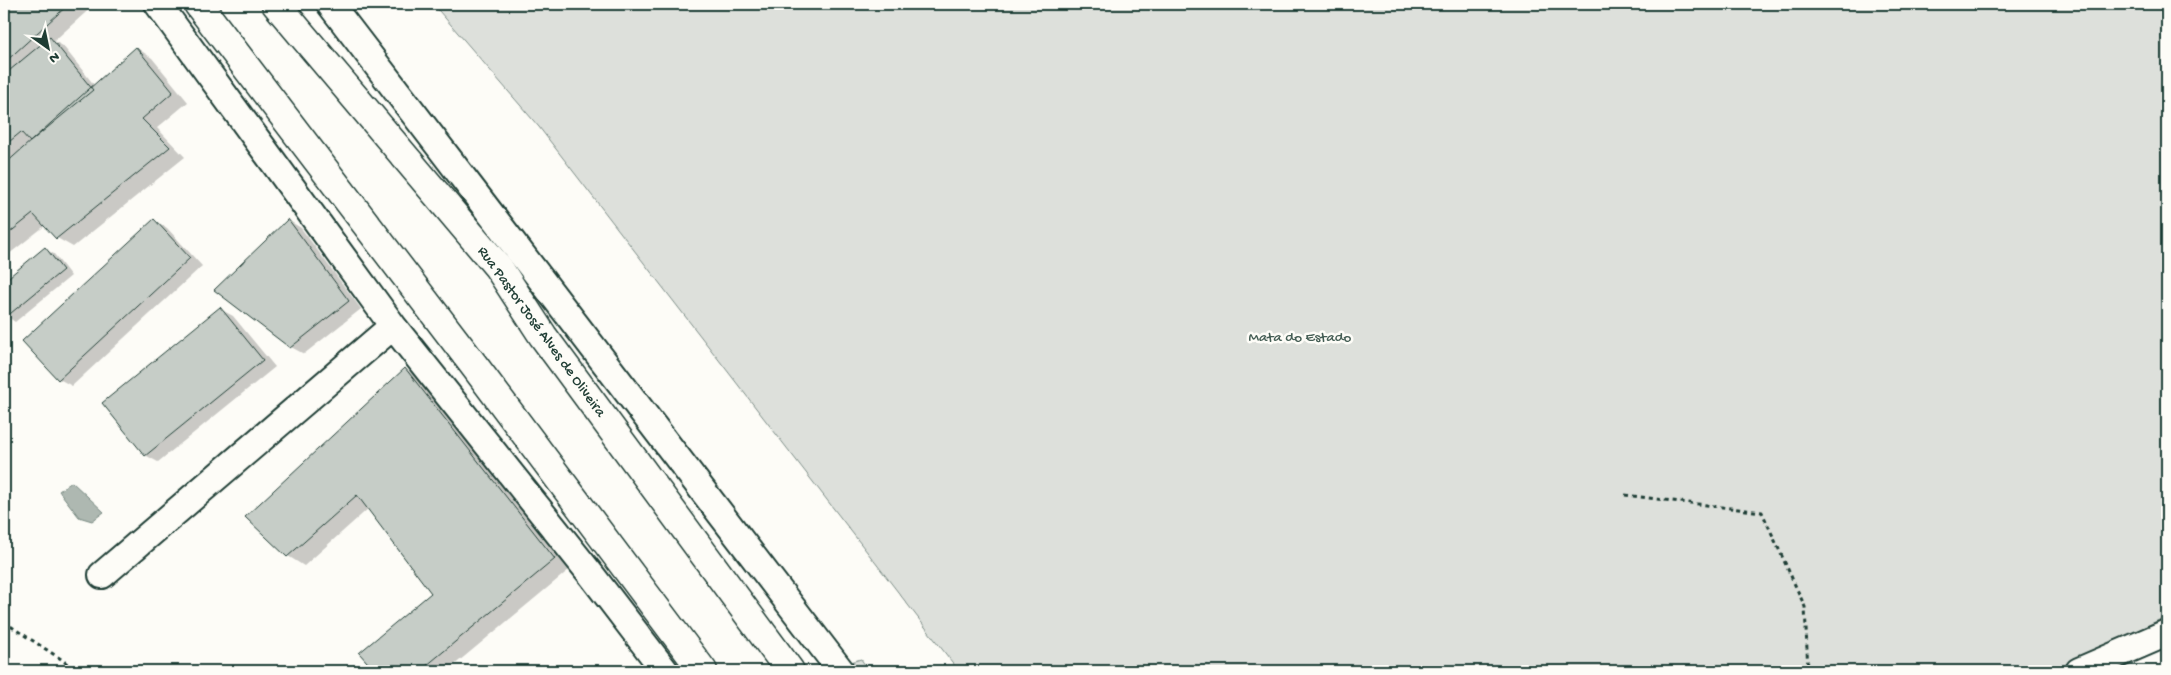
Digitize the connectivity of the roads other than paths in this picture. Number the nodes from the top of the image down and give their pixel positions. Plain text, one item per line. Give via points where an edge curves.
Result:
1 (158, 4) edge
2 (198, 4) edge
3 (276, 4) edge
4 (330, 4) edge
5 (393, 326) junction
6 (102, 575) dead end
7 (2167, 633) edge
8 (665, 671) edge
9 (703, 671) edge
10 (790, 671) edge
11 (841, 671) edge
12 (2079, 671) edge

1 - 5 street
2 - 9 highway
3 - 10 highway, Rua Pastor José Alves de Oliveira via 498,267 543,336
4 - 11 street
5 - 6 street
5 - 8 street
7 - 12 street

